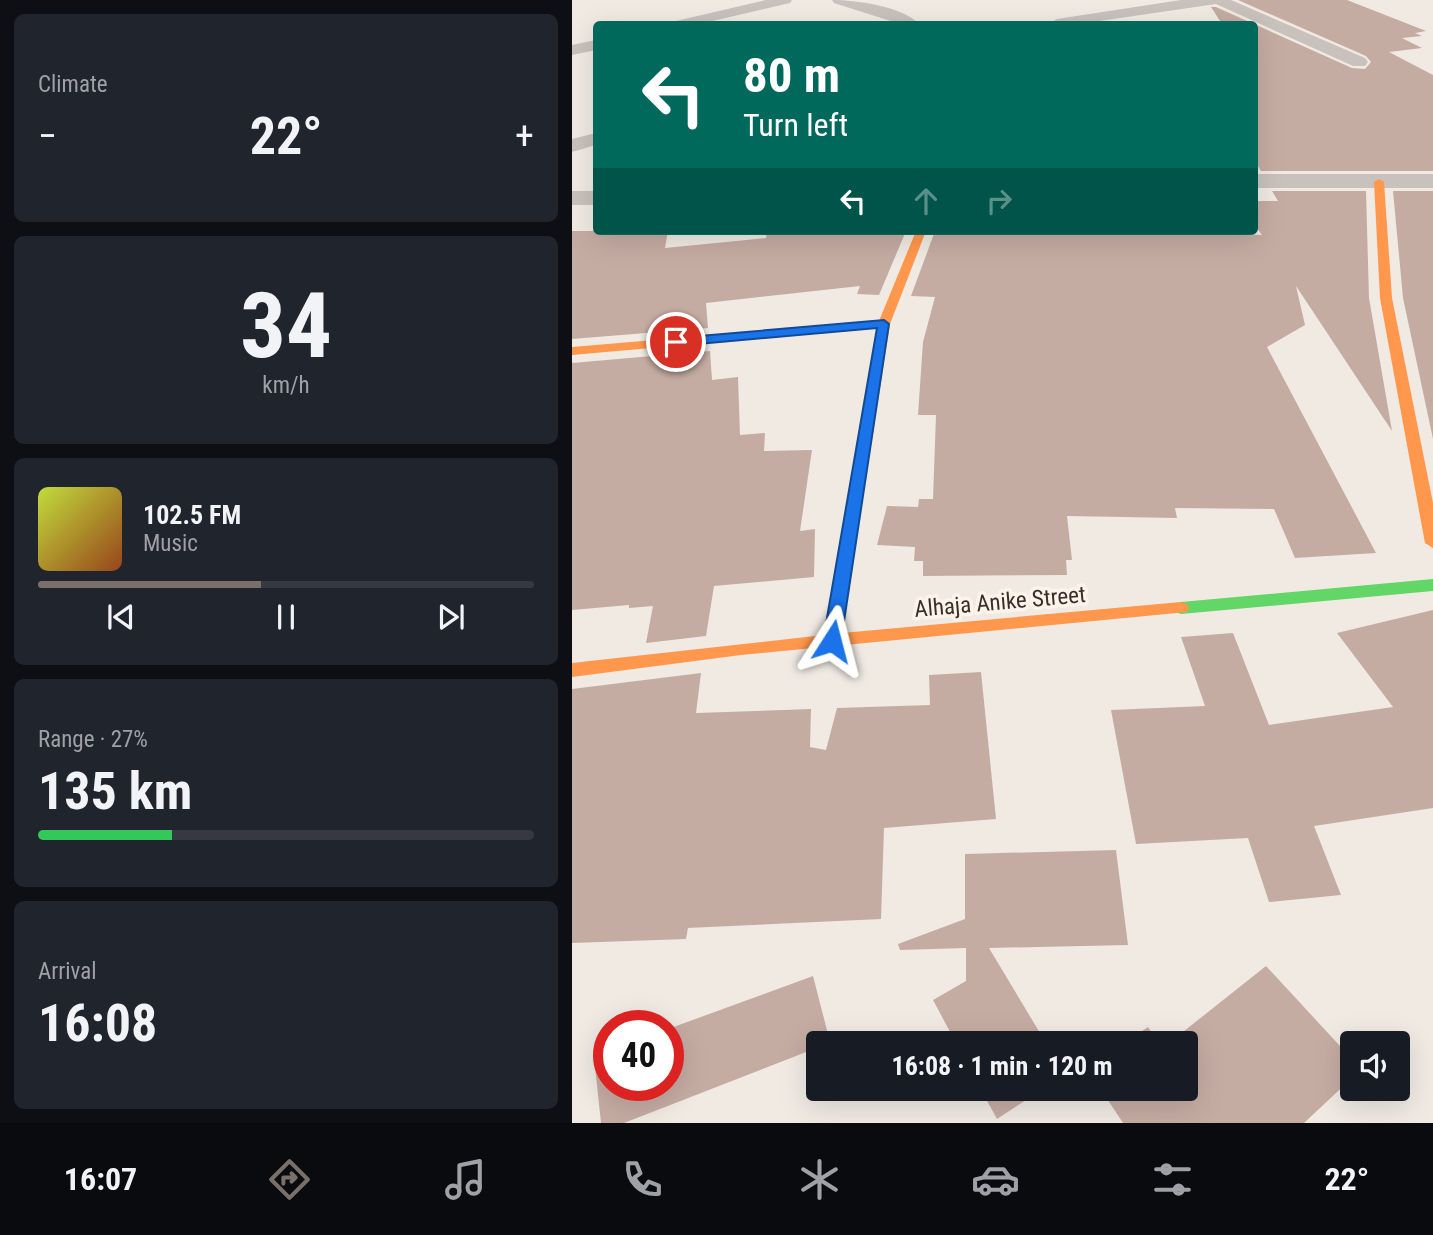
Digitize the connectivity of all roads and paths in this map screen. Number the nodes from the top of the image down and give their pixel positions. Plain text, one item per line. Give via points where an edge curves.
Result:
1 (785, 0) edge
2 (839, 0) edge
3 (1217, 0) edge
4 (695, 21) edge
5 (905, 21) edge
6 (1073, 21) edge
7 (1359, 62) dead end
8 (593, 140) edge
9 (572, 146) edge
10 (1258, 181) edge
11 (1433, 181) edge
12 (1379, 182) junction
13 (572, 198) edge
14 (593, 198) edge
15 (919, 235) edge
16 (884, 324) junction
17 (572, 351) edge
18 (1433, 543) edge
19 (1433, 585) edge
20 (832, 641) junction
21 (572, 670) edge

1 - 4 street
2 - 5 street
3 - 6 street
3 - 7 street
8 - 9 street
10 - 12 street
11 - 12 street
12 - 18 street via 1386,298
13 - 14 street
15 - 16 street
16 - 17 street
16 - 20 street
19 - 20 street, Alhaja Anike Street
20 - 21 street, Alhaja Anike Street

